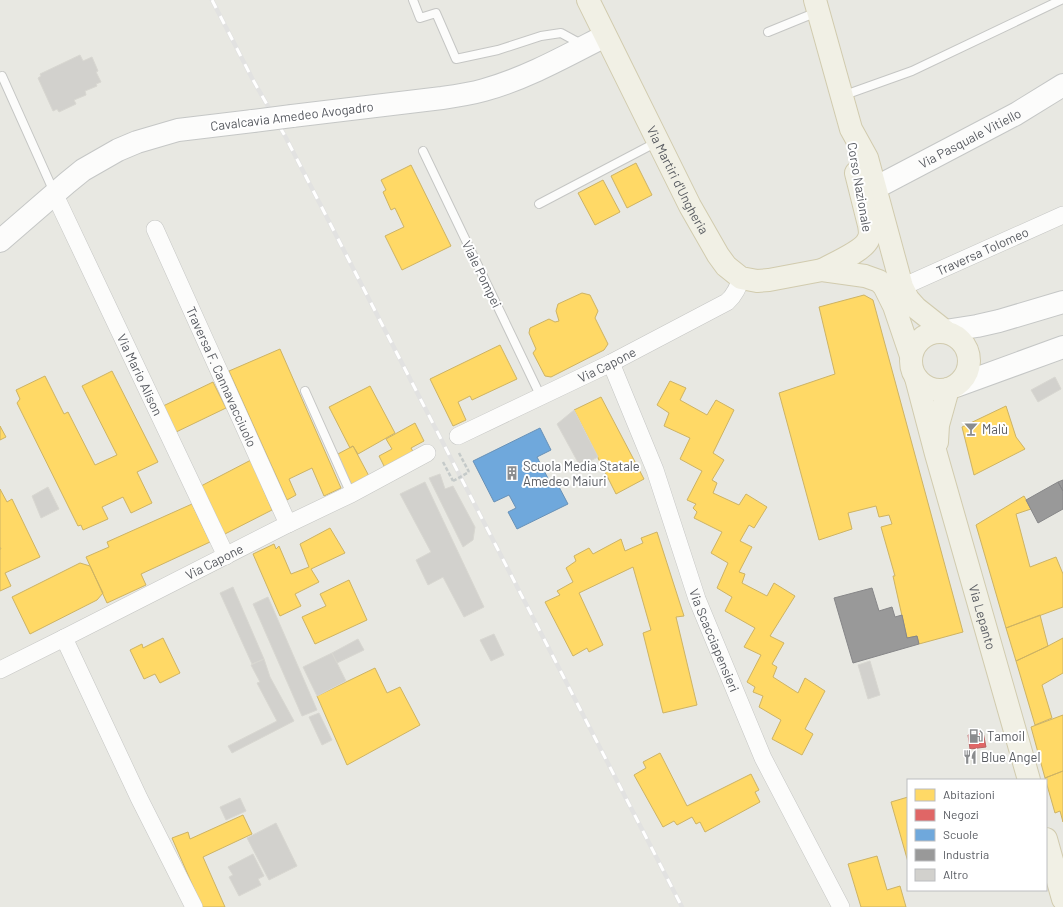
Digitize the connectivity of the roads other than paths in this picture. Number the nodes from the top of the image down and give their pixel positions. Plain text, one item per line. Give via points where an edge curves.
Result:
1 (413, 0) edge
2 (588, 0) edge
3 (1061, 0) edge
4 (817, 6) edge
5 (768, 32) dead end
6 (605, 36) junction
7 (586, 46) junction
8 (2, 76) dead end
9 (1063, 85) edge
10 (842, 96) junction
11 (851, 129) junction
12 (658, 142) junction
13 (423, 151) dead end
14 (875, 188) junction
15 (54, 193) junction
16 (538, 204) dead end
17 (1063, 215) edge
18 (155, 230) dead end
19 (0, 241) edge
20 (822, 270) junction
21 (741, 278) junction
22 (902, 287) junction
23 (1063, 302) edge
24 (944, 331) junction
25 (1063, 347) edge
26 (911, 356) junction
27 (611, 363) junction
28 (916, 378) junction
29 (952, 388) junction
30 (305, 391) dead end
31 (541, 397) junction
32 (458, 436) dead end
33 (427, 453) dead end
34 (936, 454) junction
35 (350, 494) junction
36 (288, 524) junction
37 (226, 556) junction
38 (64, 638) junction
39 (0, 670) edge
40 (1029, 779) edge
41 (1047, 843) edge
42 (1063, 899) edge
43 (194, 907) edge
44 (841, 907) edge

1 - 7 lane via 420,18 436,13 456,59 561,33
2 - 6 main road, Via Martiri d'Ungheria
3 - 10 lane via 912,71
4 - 5 lane
4 - 10 main road, Corso Nazionale
6 - 7 street, Cavalcavia Amedeo Avogadro
6 - 12 main road, Via Martiri d'Ungheria
7 - 15 street, Cavalcavia Amedeo Avogadro, bridge via 518,78 477,92 178,130 118,150 89,167
8 - 15 lane
9 - 14 street, Via Pasquale Vitiello via 1016,114
10 - 11 main road, Corso Nazionale
11 - 14 main road, Corso Nazionale via 867,158
11 - 20 main road, Corso Nazionale via 854,163 870,233 869,239 860,249
12 - 16 lane
12 - 21 main road, Via Martiri d'Ungheria via 718,255 726,266
13 - 31 lane, Viale Pompei
14 - 22 main road, Corso Nazionale
15 - 19 street, Cavalcavia Amedeo Avogadro
15 - 37 street, Via Mario Alison
17 - 22 street, Traversa Tolomeo
18 - 36 street, Traversa F. Cannavacciuolo
20 - 21 main road via 769,280
20 - 26 main road via 865,276 879,281 894,306
21 - 27 street, Via Capone via 737,290 727,302
22 - 24 main road, Corso Nazionale via 916,308
23 - 24 street via 999,321
24 - 26 main road via 926,334 919,340
24 - 29 main road via 960,339 969,354 968,372 963,380
25 - 29 street
26 - 28 main road
27 - 31 street, Via Capone
27 - 44 street, Via Scacciapensieri via 655,470 697,599 763,758
28 - 29 main road via 930,389
28 - 34 main road, Via Lepanto
29 - 34 main road, Via Lepanto via 938,425
30 - 35 lane
31 - 32 street, Via Capone
33 - 35 street, Via Capone
34 - 40 main road, Via Lepanto
35 - 36 street, Via Capone
36 - 37 street, Via Capone
37 - 38 street, Via Capone
38 - 39 street, Via Capone
38 - 43 street via 139,798
41 - 42 main road

